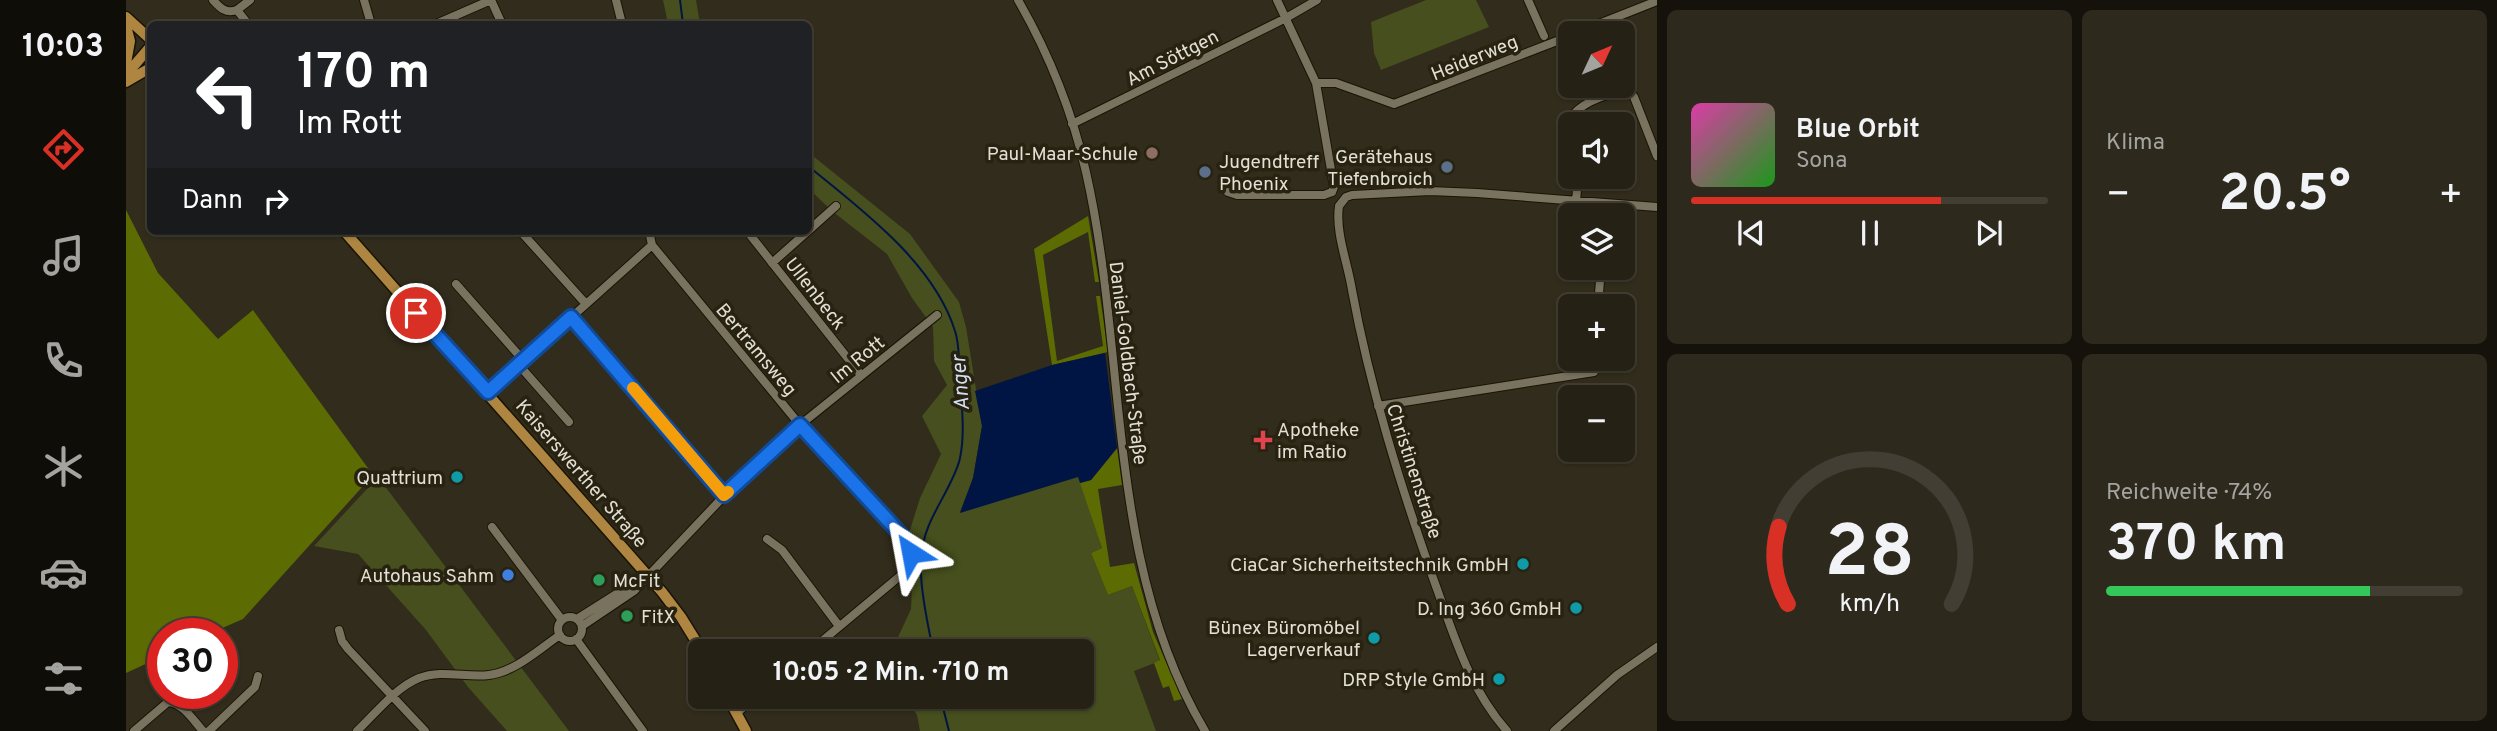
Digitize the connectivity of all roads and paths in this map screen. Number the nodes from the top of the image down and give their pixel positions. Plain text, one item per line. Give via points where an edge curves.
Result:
1 (213, 0) edge
2 (250, 0) edge
3 (363, 0) edge
4 (491, 0) edge
5 (616, 0) edge
6 (1018, 0) edge
7 (1277, 0) edge
8 (1317, 0) edge
9 (1528, 0) edge
10 (1657, 1) edge
11 (237, 10) junction
12 (126, 17) edge
13 (1286, 18) junction
14 (246, 21) edge
15 (370, 21) edge
16 (443, 21) edge
17 (501, 21) edge
18 (621, 21) edge
19 (1606, 21) edge
20 (126, 26) edge
21 (147, 36) edge
22 (1544, 36) dead end
23 (1558, 41) edge
24 (147, 50) edge
25 (126, 63) edge
26 (147, 70) edge
27 (126, 75) edge
28 (126, 82) edge
29 (1316, 83) junction
30 (1575, 112) edge
31 (1072, 124) junction
32 (1657, 156) edge
33 (1577, 189) edge
34 (1228, 192) dead end
35 (1332, 192) junction
36 (1576, 202) junction
37 (1596, 203) edge
38 (1340, 204) junction
39 (836, 206) dead end
40 (1635, 206) edge
41 (1657, 207) edge
42 (812, 227) edge
43 (348, 235) edge
44 (524, 235) edge
45 (650, 235) edge
46 (750, 235) edge
47 (804, 235) edge
48 (652, 245) junction
49 (772, 263) junction
50 (456, 284) dead end
51 (586, 304) junction
52 (937, 315) dead end
53 (571, 317) junction
54 (520, 362) junction
55 (1594, 371) edge
56 (861, 375) junction
57 (488, 392) junction
58 (1378, 406) junction
59 (569, 422) dead end
60 (800, 425) junction
61 (724, 495) junction
62 (492, 527) dead end
63 (767, 540) dead end
64 (648, 575) junction
65 (562, 620) junction
66 (580, 622) junction
67 (839, 626) junction
68 (339, 630) dead end
69 (560, 635) junction
70 (576, 639) junction
71 (695, 639) edge
72 (824, 639) edge
73 (1657, 646) edge
74 (258, 677) dead end
75 (393, 697) junction
76 (735, 709) edge
77 (741, 709) edge
78 (737, 713) junction
79 (134, 731) edge
80 (203, 731) edge
81 (209, 731) edge
82 (357, 731) edge
83 (425, 731) edge
84 (643, 731) edge
85 (746, 731) edge
86 (1205, 731) edge
87 (1507, 731) edge
88 (1554, 731) edge

1 - 11 street via 223,10
2 - 11 street
3 - 15 street
4 - 16 street
4 - 17 street
5 - 18 street
6 - 31 street, Daniel-Goldbach-Straße via 1052,67
7 - 13 street
8 - 13 street, Am Söttgen
9 - 22 street
10 - 19 street
11 - 14 street
12 - 21 main road
13 - 29 street
13 - 31 street, Am Söttgen
20 - 25 main road via 130,41
23 - 29 street, Heiderweg via 1389,104 1336,83
24 - 27 main road
26 - 28 main road
29 - 35 street
30 - 32 street via 1629,91
31 - 86 street, Daniel-Goldbach-Straße via 1094,218 1142,574 1166,653
33 - 36 street
34 - 35 street
35 - 38 street
36 - 37 street
36 - 38 street via 1430,191 1352,195
38 - 58 street, Christinenstraße via 1354,301
39 - 42 street
40 - 41 street
43 - 57 main road, Kaiserswerther Straße
44 - 51 street
45 - 48 street
46 - 49 street, Ullenbeck
47 - 49 street
48 - 51 street
48 - 60 street, Bertramsweg
49 - 56 street, Ullenbeck
50 - 54 street
51 - 53 street
52 - 56 street, Im Rott
53 - 54 street
53 - 61 street
54 - 57 street
54 - 59 street
55 - 58 street
56 - 60 street, Im Rott
57 - 64 main road, Kaiserswerther Straße
58 - 87 street, Christinenstraße via 1462,658 1478,692
60 - 61 street, Im Rott
60 - 67 street, Bertramsweg via 910,547 906,571
61 - 64 street, Im Rott
62 - 65 street
63 - 67 street via 782,550
64 - 66 street, Im Rott via 634,591
64 - 71 main road, Kaiserswerther Straße
65 - 66 street via 570,616
65 - 69 street
66 - 70 street via 582,634
67 - 72 street, Bertramsweg
68 - 75 street via 342,641
69 - 70 street via 568,641
69 - 75 street via 502,671 429,675
70 - 84 street
73 - 88 street
74 - 81 street via 255,687
75 - 82 street
75 - 83 street
76 - 78 main road
77 - 78 street
78 - 85 main road
79 - 80 street via 168,702 181,707

